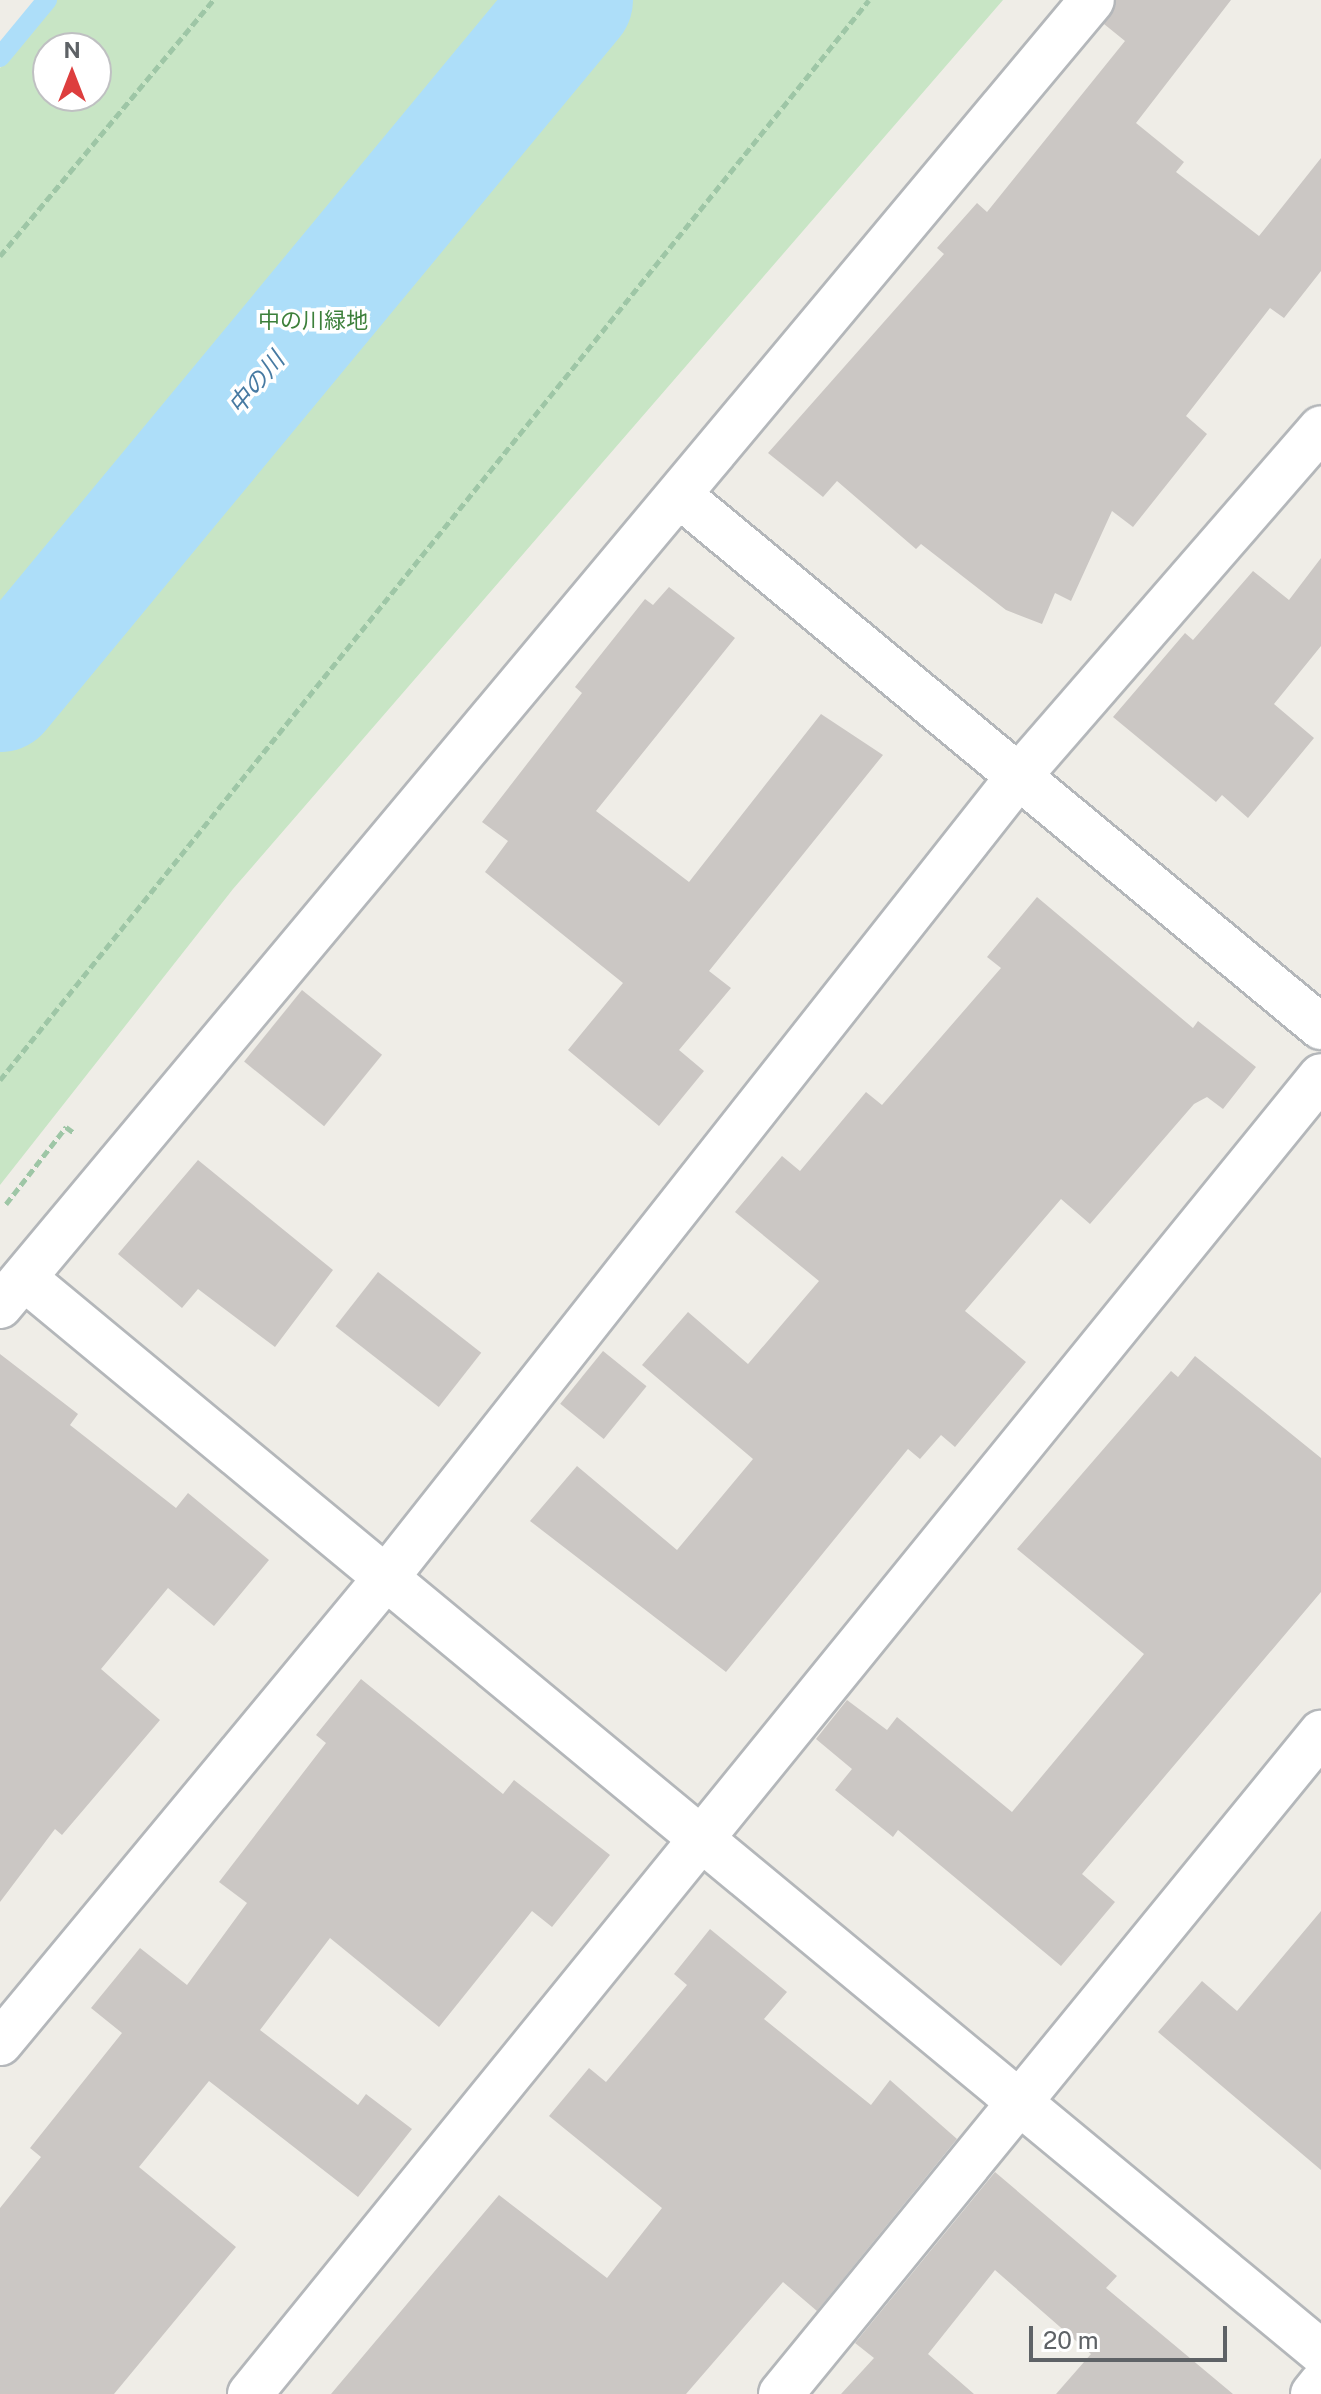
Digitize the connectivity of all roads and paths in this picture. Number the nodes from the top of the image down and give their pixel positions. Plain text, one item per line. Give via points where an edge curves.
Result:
1 (213, 0) edge
2 (869, 0) edge
3 (1092, 0) edge
4 (0, 256) edge
5 (1321, 428) edge
6 (679, 495) junction
7 (1018, 777) junction
8 (1321, 1027) edge
9 (1321, 1076) edge
10 (0, 1080) edge
11 (66, 1127) dead end
12 (0, 1211) edge
13 (12, 1292) edge
14 (385, 1579) junction
15 (1321, 1733) edge
16 (704, 1839) junction
17 (0, 2043) edge
18 (1017, 2102) junction
19 (1321, 2352) edge
20 (1321, 2384) edge
21 (250, 2394) edge
22 (781, 2394) edge
23 (1313, 2394) edge

1 - 4 path
2 - 10 path
3 - 6 street
5 - 7 street
6 - 7 street
6 - 13 street
7 - 8 street
7 - 14 street
9 - 16 street
11 - 12 path
13 - 14 street
14 - 16 street
14 - 17 street
15 - 18 street
16 - 18 street
16 - 21 street
18 - 19 street
18 - 22 street
20 - 23 street

